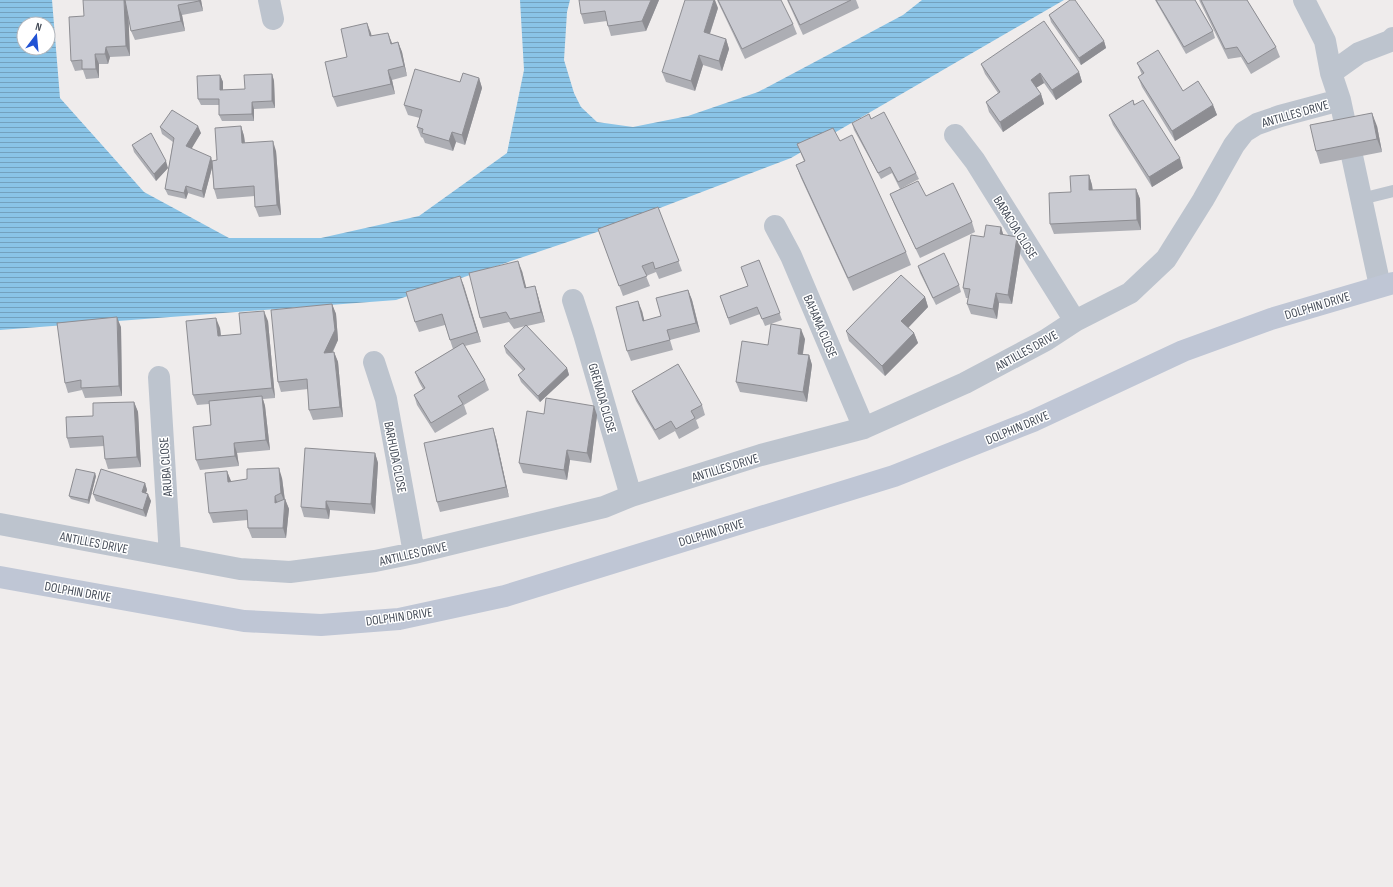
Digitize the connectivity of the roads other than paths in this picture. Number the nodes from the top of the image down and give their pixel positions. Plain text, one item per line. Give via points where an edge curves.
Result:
1 (1304, 0) edge
2 (1393, 38) edge
3 (1331, 73) junction
4 (1340, 100) junction
5 (955, 135) dead end
6 (1393, 191) edge
7 (1361, 198) junction
8 (776, 226) dead end
9 (1386, 285) edge
10 (572, 300) dead end
11 (1075, 322) junction
12 (374, 362) dead end
13 (159, 377) dead end
14 (864, 428) junction
15 (631, 496) junction
16 (0, 524) edge
17 (414, 553) junction
18 (170, 556) junction
19 (0, 577) edge

1 - 3 street via 1325,41
2 - 3 street via 1359,54
3 - 4 street
4 - 7 street
4 - 11 street, ANTILLES DRIVE via 1280,116 1257,124 1244,132 1166,259 1130,293
5 - 11 street, BARACOA CLOSE via 975,161
6 - 7 lane
7 - 9 street
8 - 14 street, BAHAMA CLOSE
9 - 19 street, DOLPHIN DRIVE via 1271,319 1183,351 1033,421 894,476 505,596 399,619 321,625 244,621
10 - 15 street, GRENADA CLOSE
11 - 14 street, ANTILLES DRIVE via 965,383
12 - 17 street, BARHUDA CLOSE via 386,399
13 - 18 street, ARUBA CLOSE
14 - 15 street, ANTILLES DRIVE
15 - 17 street, ANTILLES DRIVE via 604,507
16 - 18 street, ANTILLES DRIVE
17 - 18 street, ANTILLES DRIVE via 375,561 290,572 240,569

